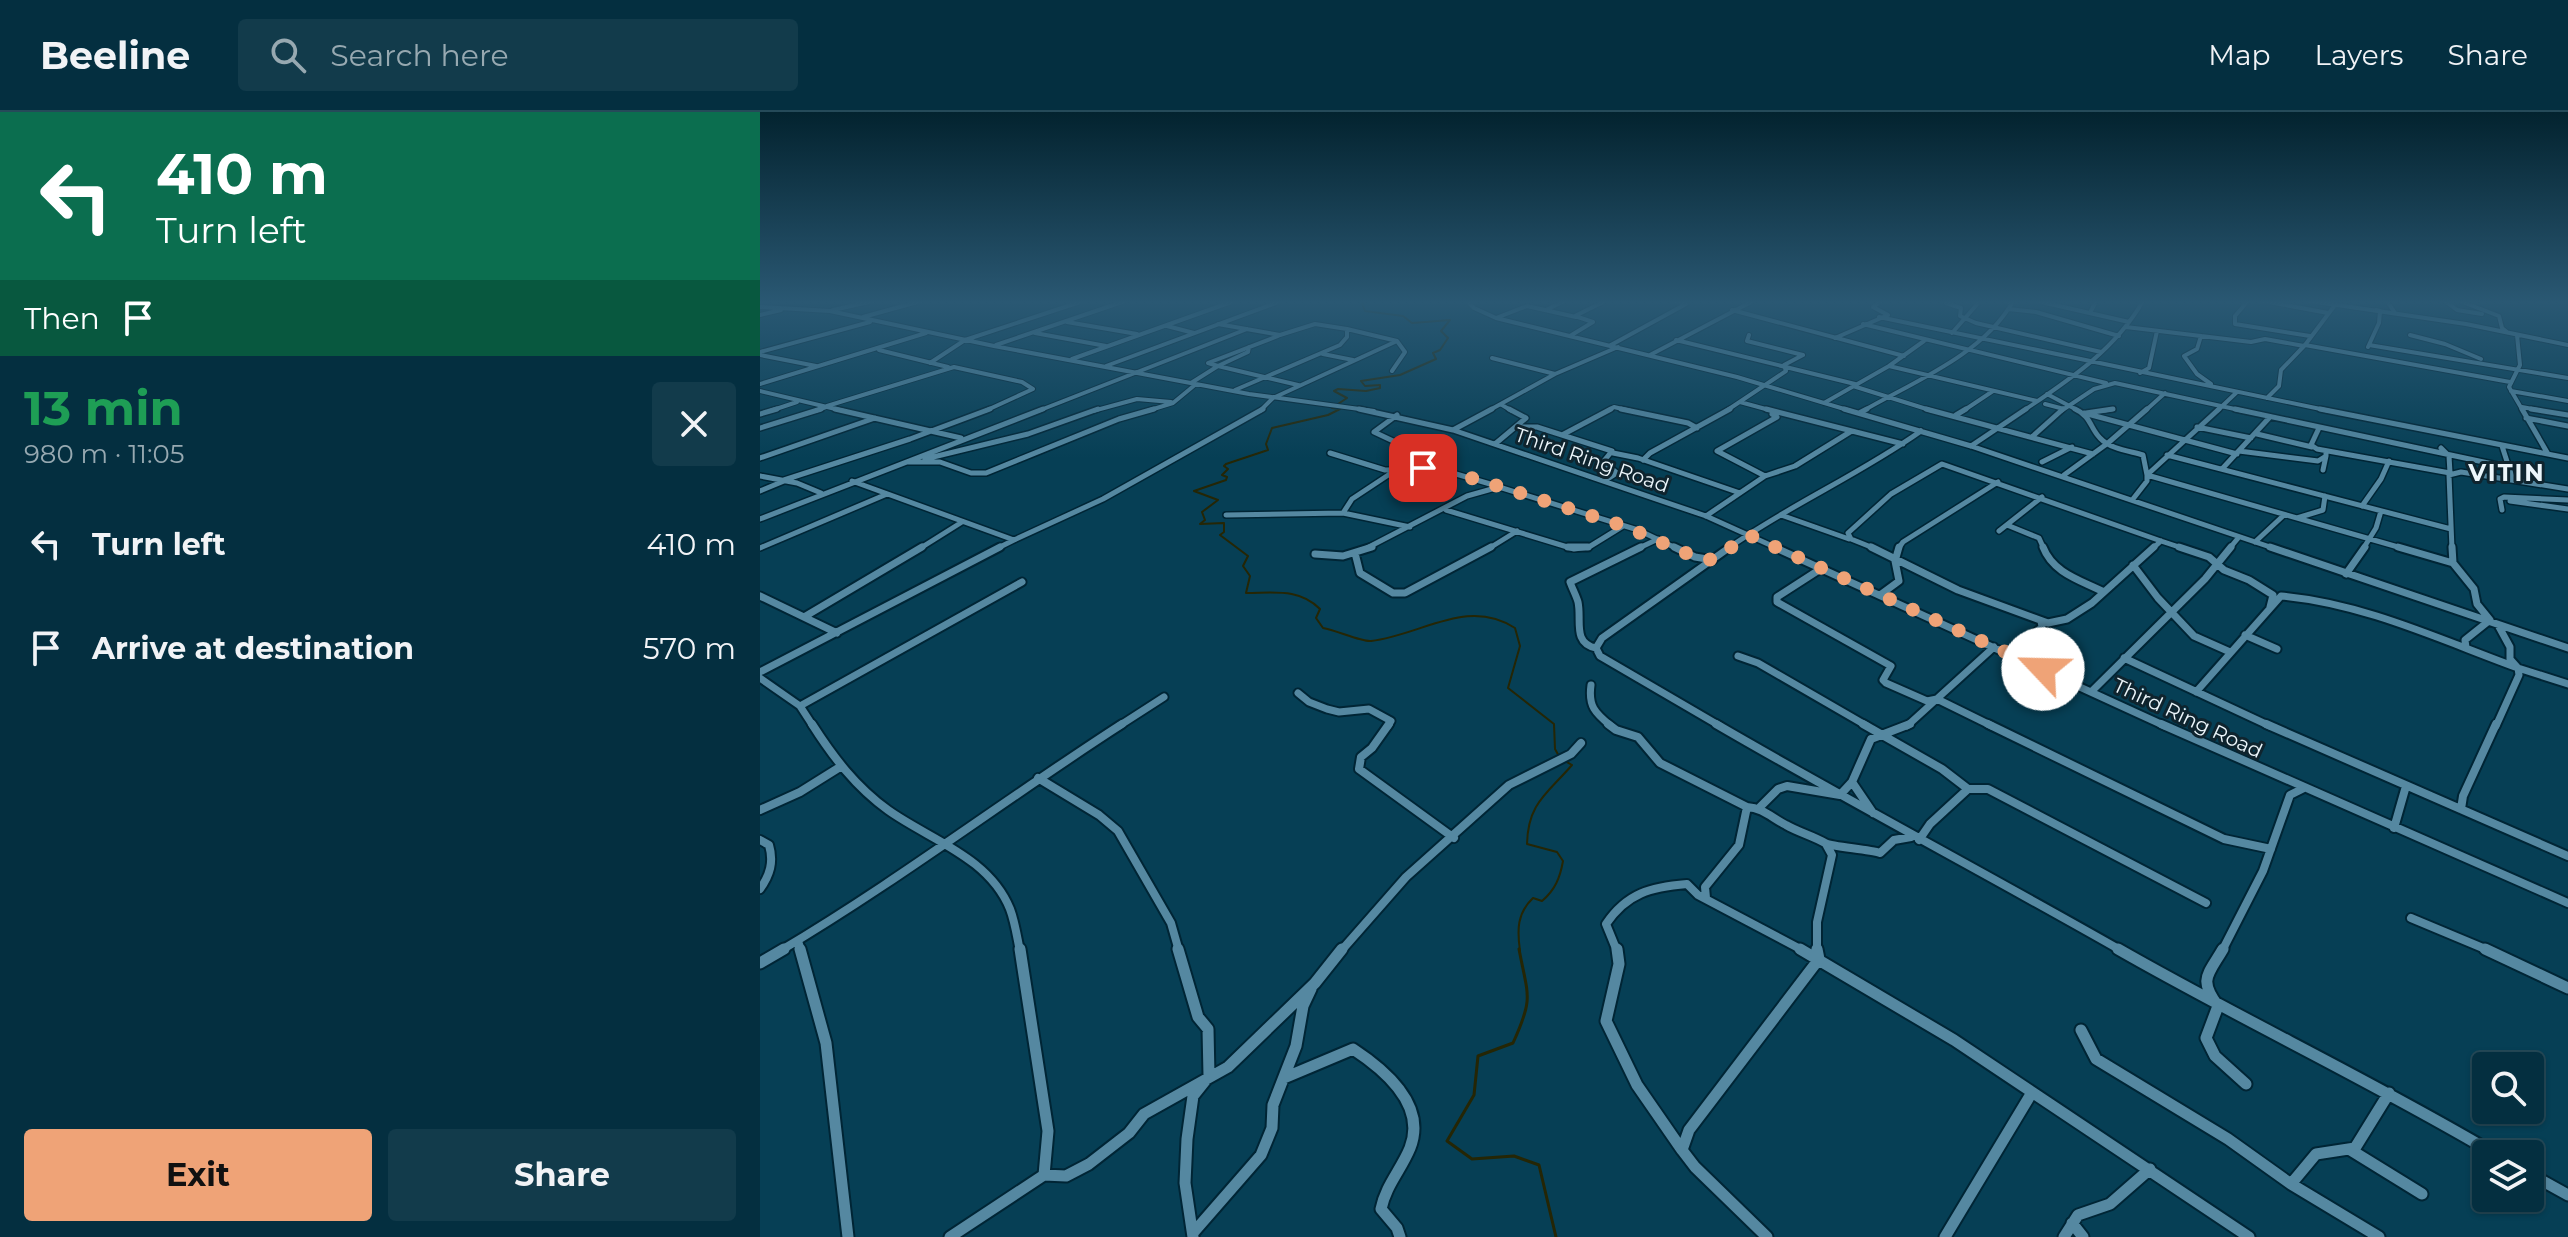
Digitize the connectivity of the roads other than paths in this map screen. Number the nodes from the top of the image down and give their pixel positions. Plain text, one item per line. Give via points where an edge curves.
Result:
1 (762, 354) edge
2 (862, 354) edge
3 (888, 354) edge
4 (948, 354) edge
5 (1035, 354) edge
6 (1087, 354) edge
7 (1138, 354) edge
8 (1187, 354) edge
9 (1232, 354) edge
10 (1245, 354) edge
11 (1323, 354) joint
12 (1369, 354) edge
13 (1404, 354) edge
14 (1598, 354) edge
15 (1644, 354) edge
16 (1653, 354) edge
17 (1730, 354) edge
18 (1797, 354) edge
19 (1894, 354) edge
20 (1907, 354) edge
21 (1962, 354) edge
22 (1978, 354) edge
23 (2044, 354) edge
24 (2099, 354) edge
25 (2152, 354) edge
26 (2189, 354) edge
27 (2296, 354) edge
28 (2346, 354) edge
29 (2365, 354) edge
30 (2422, 354) edge
31 (2469, 354) edge
32 (2520, 354) edge
33 (1650, 355) junction
34 (1904, 356) junction
35 (2364, 357) junction
36 (1492, 358) dead end
37 (1070, 360) junction
38 (1354, 360) junction
39 (930, 363) junction
40 (2089, 363) junction
41 (821, 366) junction
42 (1104, 366) junction
43 (1218, 366) junction
44 (1889, 366) junction
45 (1785, 367) junction
46 (950, 368) junction
47 (2518, 369) junction
48 (1392, 371) dead end
49 (1140, 373) junction
50 (2140, 373) junction
51 (1555, 374) junction
52 (2073, 374) junction
53 (1923, 375) junction
54 (1272, 377) junction
55 (2568, 378) edge
56 (2094, 382) junction
57 (2510, 382) junction
58 (1194, 383) junction
59 (2107, 383) junction
60 (760, 384) edge
61 (1298, 385) junction
62 (1766, 385) junction
63 (1854, 385) junction
64 (2100, 386) junction
65 (2221, 389) junction
66 (760, 391) edge
67 (1234, 391) junction
68 (1993, 391) junction
69 (2511, 391) junction
70 (2237, 392) junction
71 (2165, 393) junction
72 (2047, 394) junction
73 (1273, 398) junction
74 (1887, 398) junction
75 (2267, 398) junction
76 (799, 401) junction
77 (2037, 401) junction
78 (2568, 401) edge
79 (1740, 402) junction
80 (1173, 403) junction
81 (1824, 403) junction
82 (2045, 404) dead end
83 (1502, 405) junction
84 (2071, 405) junction
85 (827, 406) junction
86 (2219, 407) junction
87 (2522, 407) junction
88 (2064, 409) junction
89 (2113, 409) dead end
90 (1767, 411) junction
91 (1859, 413) junction
92 (2084, 413) junction
93 (760, 414) edge
94 (1397, 415) junction
95 (1956, 415) junction
96 (2568, 415) edge
97 (877, 417) junction
98 (2269, 418) junction
99 (2526, 418) junction
100 (2129, 425) junction
101 (1997, 426) junction
102 (2568, 426) edge
103 (1519, 427) junction
104 (2197, 427) junction
105 (2304, 427) dead end
106 (760, 428) edge
107 (1697, 428) junction
108 (2319, 428) junction
109 (931, 430) junction
110 (1453, 430) junction
111 (1921, 431) junction
112 (1850, 432) junction
113 (2257, 434) dead end
114 (1562, 435) junction
115 (2033, 436) junction
116 (2251, 438) junction
117 (963, 439) junction
118 (2314, 439) junction
119 (2183, 440) junction
120 (2108, 443) junction
121 (1495, 444) junction
122 (1906, 444) junction
123 (1971, 446) junction
124 (2502, 446) junction
125 (2072, 447) junction
126 (2312, 447) junction
127 (2441, 448) dead end
128 (2238, 452) junction
129 (1330, 453) dead end
130 (1613, 453) junction
131 (2326, 453) junction
132 (2093, 454) junction
133 (2548, 454) junction
134 (2167, 455) junction
135 (2449, 456) junction
136 (760, 458) edge
137 (2568, 458) edge
138 (1643, 460) junction
139 (915, 461) junction
140 (2389, 461) junction
141 (901, 462) junction
142 (2042, 462) dead end
143 (2507, 467) junction
144 (1401, 469) junction
145 (2222, 469) junction
146 (2323, 470) dead end
147 (2450, 473) junction
148 (2064, 475) junction
149 (2147, 475) junction
150 (760, 476) edge
151 (1765, 476) junction
152 (785, 480) junction
153 (2513, 480) junction
154 (852, 481) junction
155 (1605, 481) junction
156 (1998, 482) junction
157 (1493, 487) junction
158 (2568, 489) edge
159 (760, 491) edge
160 (821, 493) junction
161 (1740, 493) junction
162 (887, 494) junction
163 (2325, 496) junction
164 (2042, 497) junction
165 (1352, 499) junction
166 (2133, 499) junction
167 (2500, 499) junction
168 (2568, 500) edge
169 (2362, 506) junction
170 (2568, 509) edge
171 (1446, 510) junction
172 (2502, 510) dead end
173 (2381, 511) junction
174 (1314, 512) junction
175 (1343, 513) junction
176 (1226, 515) dead end
177 (1781, 515) junction
178 (2284, 515) junction
179 (1706, 516) junction
180 (760, 519) edge
181 (2295, 519) junction
182 (962, 522) junction
183 (2007, 525) junction
184 (1624, 526) junction
185 (1411, 527) junction
186 (2451, 529) junction
187 (1517, 531) junction
188 (1999, 531) dead end
189 (1749, 535) junction
190 (2239, 537) junction
191 (1658, 539) junction
192 (1851, 539) junction
193 (1014, 540) junction
194 (2368, 540) junction
195 (2161, 541) junction
196 (2255, 542) junction
197 (760, 548) edge
198 (1355, 553) junction
199 (1315, 554) dead end
200 (1895, 557) junction
201 (1713, 560) junction
202 (2220, 560) junction
203 (2453, 563) junction
204 (2133, 565) junction
205 (1822, 568) junction
206 (2125, 572) junction
207 (2346, 574) junction
208 (2139, 575) junction
209 (1022, 582) dead end
210 (2104, 592) junction
211 (1880, 595) junction
212 (760, 596) edge
213 (2270, 607) junction
214 (2171, 611) junction
215 (804, 617) junction
216 (2041, 621) junction
217 (2490, 622) junction
218 (2498, 625) junction
219 (837, 633) junction
220 (2245, 635) junction
221 (2032, 636) dead end
222 (1994, 647) junction
223 (1596, 648) junction
224 (2466, 648) junction
225 (2568, 648) edge
226 (2277, 649) dead end
227 (2230, 652) junction
228 (1738, 656) dead end
229 (2121, 661) junction
230 (2518, 668) junction
231 (760, 675) edge
232 (2568, 684) edge
233 (1591, 685) dead end
234 (2092, 691) junction
235 (2196, 692) junction
236 (1298, 693) dead end
237 (1164, 697) dead end
238 (1937, 699) junction
239 (800, 706) junction
240 (1880, 736) junction
241 (1581, 743) dead end
242 (840, 767) junction
243 (1038, 778) junction
244 (2282, 779) junction
245 (1852, 782) junction
246 (2406, 786) junction
247 (2304, 788) junction
248 (1968, 789) junction
249 (1840, 795) junction
250 (2290, 795) junction
251 (1747, 807) junction
252 (1759, 808) junction
253 (2461, 809) junction
254 (760, 810) edge
255 (1875, 816) junction
256 (2394, 828) junction
257 (1454, 838) junction
258 (1916, 839) junction
259 (760, 840) edge
260 (944, 842) junction
261 (1831, 848) junction
262 (2271, 849) junction
263 (2568, 856) edge
264 (760, 889) edge
265 (1706, 898) junction
266 (2206, 903) dead end
267 (2568, 903) edge
268 (2411, 918) dead end
269 (798, 941) junction
270 (1819, 959) junction
271 (760, 963) edge
272 (1315, 983) junction
273 (2568, 988) edge
274 (2218, 1006) junction
275 (2081, 1030) dead end
276 (1209, 1076) junction
277 (1284, 1078) junction
278 (2246, 1084) dead end
279 (2389, 1093) junction
280 (2031, 1094) junction
281 (2472, 1141) edge
282 (2349, 1149) junction
283 (1682, 1150) junction
284 (2150, 1169) junction
285 (1044, 1175) junction
286 (2544, 1182) edge
287 (2291, 1184) junction
288 (2422, 1194) dead end
289 (2568, 1195) edge
290 (2072, 1223) junction
291 (1193, 1235) edge
292 (848, 1237) edge
293 (950, 1237) edge
294 (1400, 1237) edge
295 (1767, 1237) edge
296 (1945, 1237) edge
297 (2064, 1237) edge
298 (2083, 1237) edge
299 (2249, 1237) edge
300 (2379, 1237) edge

1 - 41 street
2 - 41 street
3 - 39 street
4 - 39 street
5 - 37 street, Third Ring Road
6 - 37 street
7 - 42 street
8 - 49 street
9 - 43 street via 1208,363
10 - 43 street
11 - 38 street
11 - 54 street
12 - 38 street
13 - 48 street
14 - 51 street
15 - 33 street
16 - 33 street
17 - 45 street
18 - 45 street via 1803,355
19 - 34 street
20 - 34 street
21 - 53 street
22 - 52 street
23 - 40 street
24 - 40 street
25 - 50 street via 2149,368
26 - 65 street via 2184,356 2203,380
27 - 75 street
28 - 35 street
29 - 35 street
30 - 47 street
31 - 47 street
32 - 47 street
33 - 62 street
34 - 44 street
35 - 57 street
36 - 51 street
37 - 42 street, Third Ring Road
38 - 61 street
39 - 46 street
40 - 50 street
40 - 52 street
41 - 60 street
42 - 49 street, Third Ring Road
43 - 54 street
43 - 58 street
44 - 53 street
44 - 63 street
45 - 62 street
45 - 63 street
46 - 85 street
46 - 109 street via 1033,389
47 - 55 street
47 - 57 street
49 - 58 street, Third Ring Road
49 - 117 street
50 - 65 street
51 - 83 street
52 - 56 street
52 - 72 street
53 - 68 street
53 - 74 street
54 - 61 street
54 - 67 street
56 - 59 street
56 - 64 street
57 - 69 street
58 - 67 street, Third Ring Road
58 - 80 street
59 - 64 street
59 - 71 street
61 - 73 street
62 - 79 street
62 - 81 street
63 - 74 street
63 - 81 street
64 - 84 street
65 - 70 street
66 - 76 street
67 - 73 street, Third Ring Road
68 - 77 street
68 - 95 street
69 - 78 street
69 - 87 street
70 - 75 street
70 - 86 street
71 - 86 street
71 - 100 street
72 - 77 street
72 - 84 street
73 - 94 street, Third Ring Road
73 - 193 street via 1268,406 1123,489
74 - 91 street
74 - 95 street
75 - 124 street
76 - 85 street
76 - 93 street
77 - 101 street
79 - 90 street
79 - 107 street
80 - 139 street via 1133,401 1099,408 1031,434
80 - 139 street via 986,473
81 - 91 street
82 - 88 street
83 - 103 street via 1526,418
83 - 110 street
84 - 88 street
84 - 92 street
85 - 97 street
85 - 106 street
86 - 98 street
86 - 104 street
87 - 96 street
87 - 99 street
88 - 92 street
88 - 115 street
89 - 92 street
90 - 112 street
90 - 151 street via 1777,417 1717,451
91 - 111 street
92 - 100 street
92 - 120 street via 2098,437
94 - 110 street, Third Ring Road
94 - 144 street via 1374,432 1415,452 1417,456
95 - 101 street
97 - 109 street
97 - 136 street
98 - 108 street
98 - 116 street
99 - 102 street
99 - 133 street
100 - 119 street
100 - 120 street
101 - 115 street
101 - 123 street
103 - 114 street
103 - 121 street
104 - 116 street
104 - 119 street
105 - 118 street
107 - 114 street via 1614,407
107 - 138 street
108 - 118 street
108 - 135 street
109 - 117 street
109 - 152 street
110 - 121 street, Third Ring Road
111 - 122 street
111 - 123 street
112 - 122 street
112 - 151 street via 1795,466
113 - 126 street
114 - 130 street
115 - 125 street
116 - 128 street
117 - 141 street
118 - 126 street
119 - 128 street
119 - 134 street
120 - 132 street
120 - 149 street via 2143,455
121 - 155 street, Third Ring Road
122 - 177 street
123 - 148 street
124 - 133 street
124 - 143 street
125 - 132 street
125 - 142 street
126 - 131 street
127 - 135 street
128 - 131 street via 2318,461
128 - 145 street
129 - 144 street via 1385,470
130 - 138 street
130 - 155 street via 1603,462 1617,473
131 - 140 street
131 - 146 street
132 - 148 street
133 - 137 street
134 - 145 street
134 - 149 street
135 - 143 street
135 - 147 street
138 - 161 street
139 - 141 street
140 - 147 street
140 - 169 street
141 - 154 street
143 - 153 street
144 - 157 street via 1439,469
144 - 165 street
145 - 163 street
147 - 153 street
147 - 186 street
148 - 166 street
149 - 166 street
149 - 178 street
150 - 152 street
151 - 161 street
152 - 159 street
152 - 160 street
153 - 158 street
154 - 160 street
154 - 162 street
155 - 179 street, Third Ring Road
156 - 164 street
156 - 192 street via 1942,464 1856,523 1848,533
156 - 200 street via 1920,529
157 - 171 street
157 - 184 street
160 - 180 street
161 - 179 street
162 - 182 street
162 - 197 street
163 - 169 street
163 - 181 street via 2323,510
164 - 183 street
164 - 195 street
165 - 174 street
165 - 175 street
166 - 190 street
167 - 168 street
167 - 170 street
167 - 172 street
169 - 173 street
171 - 185 street
171 - 187 street
173 - 186 street
173 - 194 street
174 - 175 street
174 - 176 street
175 - 185 street
177 - 189 street
177 - 192 street
178 - 181 street
178 - 196 street
179 - 189 street, Third Ring Road
181 - 194 street
182 - 193 street
182 - 215 street
183 - 188 street
183 - 210 street via 2041,539 2056,568
184 - 187 street via 1580,549
184 - 191 street
185 - 198 street
186 - 203 street
187 - 198 street via 1405,593 1393,593 1360,573
189 - 201 street
189 - 205 street, Third Ring Road
190 - 196 street
190 - 202 street
191 - 201 street
191 - 223 street via 1570,582 1578,603 1580,638
192 - 200 street
193 - 219 street
194 - 203 street
194 - 207 street
195 - 202 street
195 - 204 street
196 - 207 street
198 - 199 street
200 - 211 street via 1899,581
200 - 216 street via 1958,590
201 - 223 street via 1602,638
202 - 213 street via 2224,570 2273,595
202 - 214 street
203 - 217 street
204 - 206 street
204 - 208 street
205 - 211 street, Third Ring Road
205 - 238 street via 1777,597 1780,605 1887,663 1892,668 1886,683 1927,701
206 - 208 street
206 - 210 street
207 - 217 street
208 - 214 street
209 - 239 street
210 - 216 street via 2067,619
211 - 222 street, Third Ring Road
212 - 215 street
213 - 220 street
213 - 224 street via 2281,596 2319,599
214 - 227 street via 2194,636
214 - 229 street
215 - 219 street
216 - 221 street
217 - 218 street
217 - 224 street via 2465,640
218 - 225 street
218 - 230 street
219 - 231 street
220 - 226 street
220 - 227 street
222 - 234 street, Third Ring Road
222 - 238 street
223 - 249 street via 1600,656
224 - 230 street
227 - 235 street
228 - 240 street via 1771,670
229 - 234 street
229 - 235 street
230 - 232 street
230 - 253 street
231 - 239 street
233 - 251 street via 1594,712 1616,730 1638,737 1660,763
234 - 244 street, Third Ring Road
235 - 246 street
236 - 257 street via 1327,709 1369,709 1391,721 1361,757 1359,769
237 - 243 street
238 - 240 street via 1909,725
238 - 262 street via 2224,839
239 - 242 street
240 - 245 street via 1867,745
240 - 248 street
241 - 257 street via 1571,754 1509,785
242 - 254 street
242 - 260 street via 888,810
243 - 260 street
243 - 276 street via 1118,831 1139,865 1171,923 1198,1017 1208,1029
244 - 247 street, Third Ring Road
244 - 250 street
245 - 249 street
245 - 255 street
246 - 253 street
246 - 256 street
247 - 250 street
247 - 256 street, Third Ring Road
248 - 258 street
248 - 266 street via 1988,789
249 - 252 street via 1787,786
249 - 255 street
250 - 262 street
251 - 252 street
251 - 265 street via 1739,845 1705,887
252 - 261 street
253 - 263 street
255 - 258 street
256 - 267 street, Third Ring Road
257 - 272 street via 1406,877
258 - 261 street via 1894,840 1880,853 1852,846
258 - 274 street via 1993,877
259 - 264 street via 769,845 772,859
260 - 269 street
260 - 285 street via 968,858 999,891 1017,930 1048,1131
261 - 270 street via 1818,921
262 - 274 street via 2205,979
265 - 270 street
265 - 283 street via 1687,884 1642,888 1606,924 1616,942 1619,975 1606,1021 1637,1085
268 - 273 street
269 - 271 street
269 - 292 street via 826,1043
270 - 280 street via 1954,1040
270 - 283 street via 1689,1130
272 - 276 street via 1228,1067
272 - 277 street via 1303,1006
274 - 278 street via 2206,1038 2215,1056
274 - 279 street
275 - 287 street via 2096,1059
276 - 285 street via 1144,1114 1089,1164 1066,1176
276 - 291 street via 1193,1096 1187,1139 1185,1183
277 - 291 street via 1261,1155
277 - 294 street via 1353,1049 1374,1062 1411,1105 1413,1140 1384,1188 1381,1209
279 - 281 street
279 - 282 street via 2355,1148
280 - 284 street
280 - 296 street
282 - 287 street via 2316,1154
282 - 288 street
283 - 295 street
284 - 290 street via 2110,1204 2085,1211
284 - 299 street
285 - 293 street
286 - 289 street
287 - 300 street
290 - 297 street
290 - 298 street

